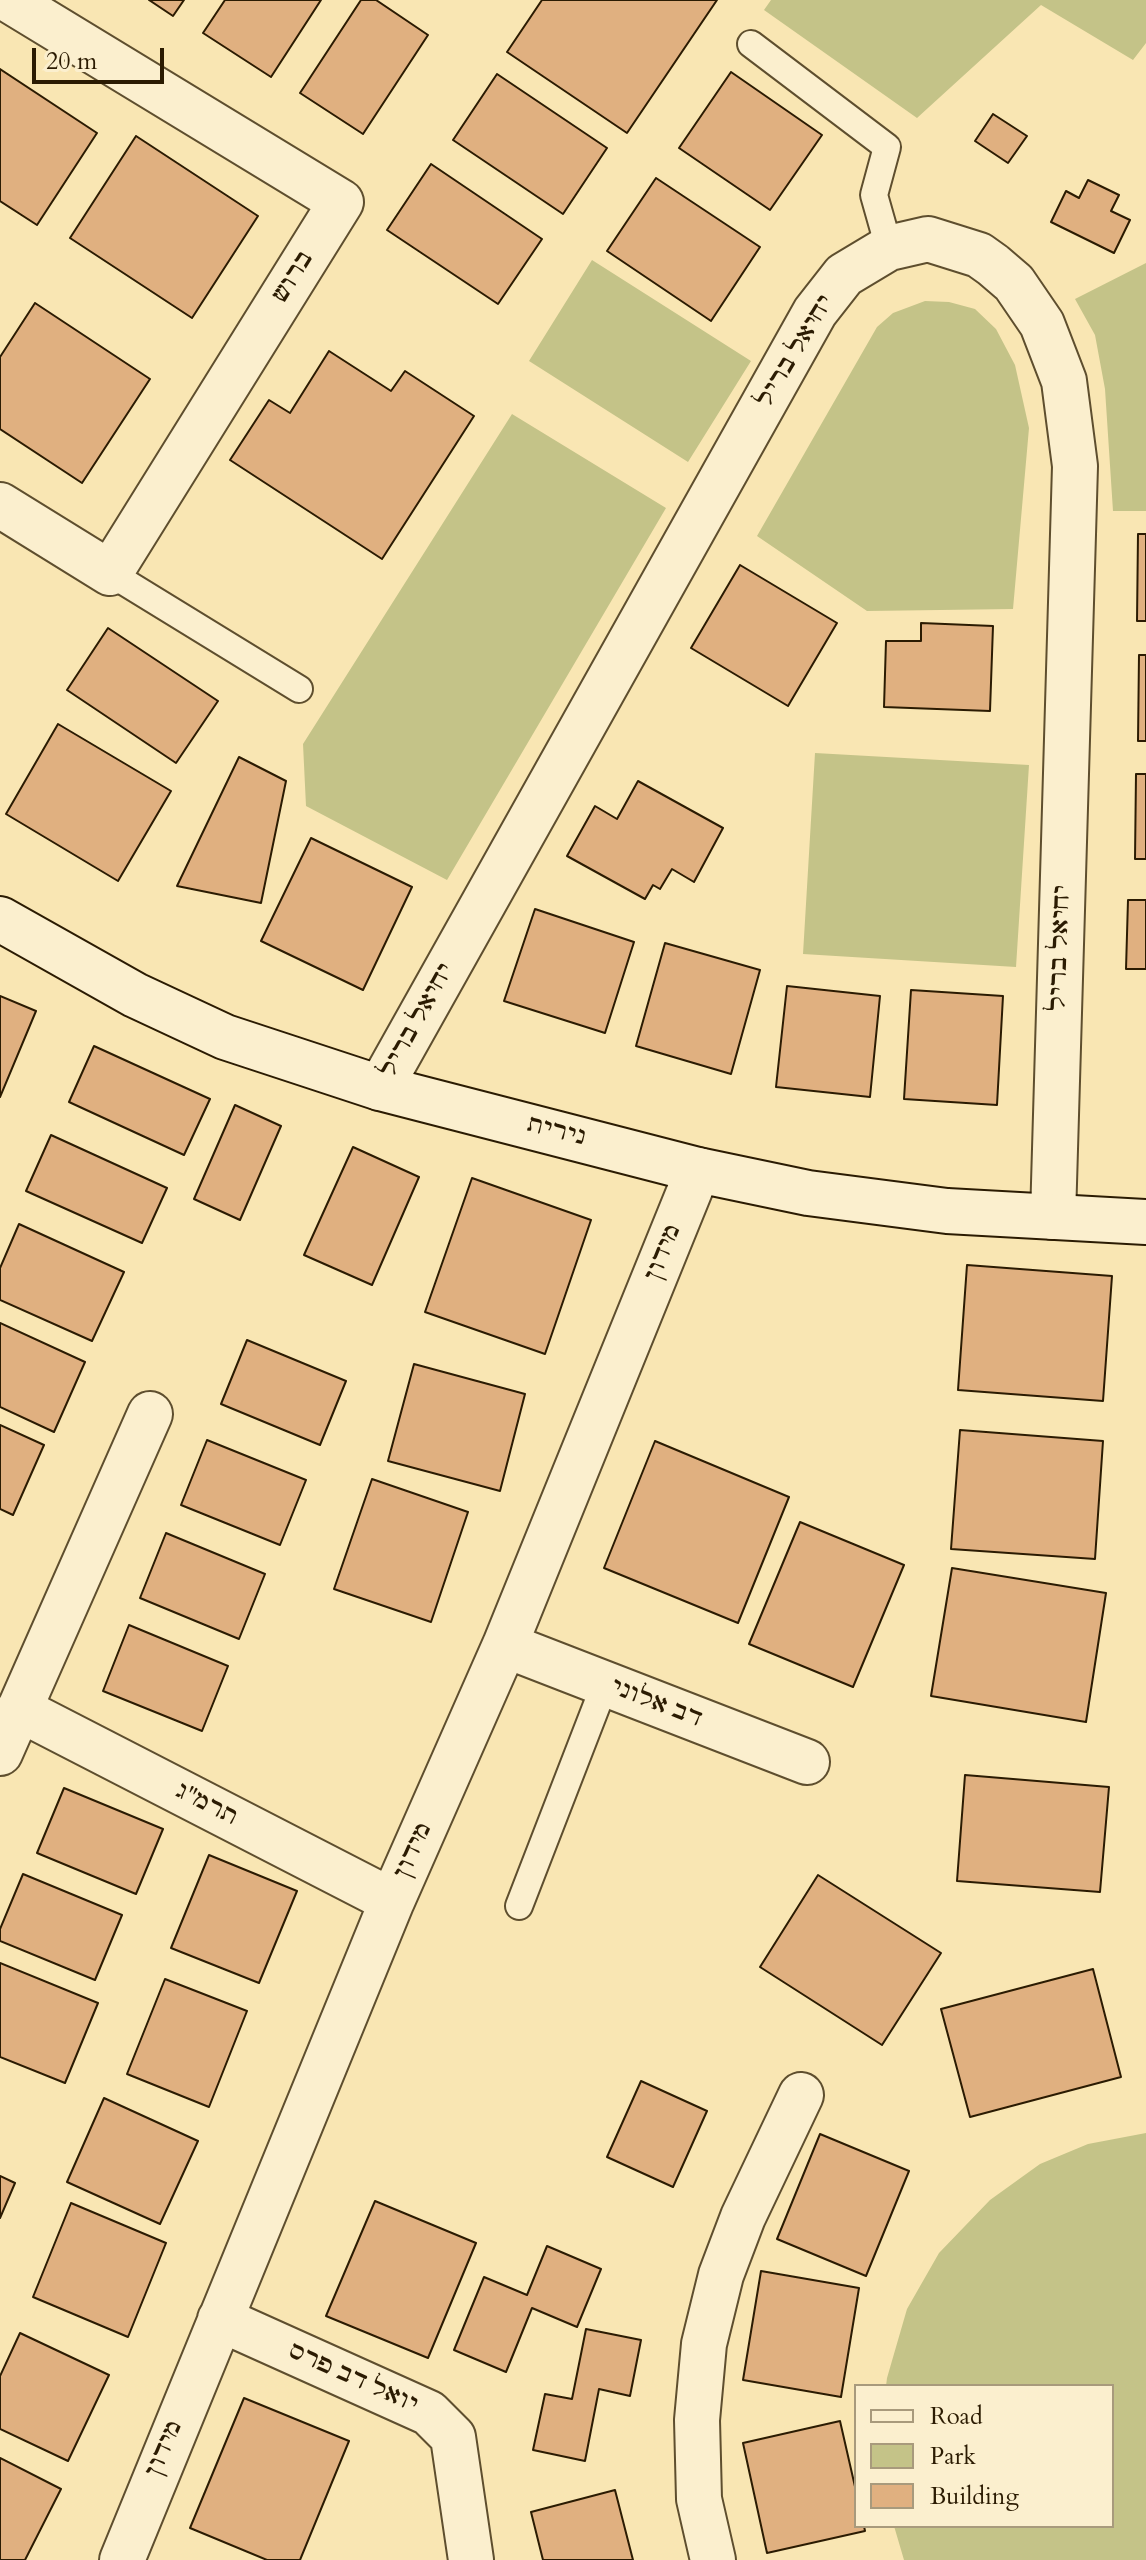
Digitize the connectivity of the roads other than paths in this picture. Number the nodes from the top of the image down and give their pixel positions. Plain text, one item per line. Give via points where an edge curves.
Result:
1 (9, 0) edge
2 (751, 44) dead end
3 (889, 248) junction
4 (0, 505) edge
5 (110, 573) junction
6 (299, 689) dead end
7 (0, 919) edge
8 (380, 1088) junction
9 (698, 1170) junction
10 (1053, 1217) junction
11 (1146, 1222) edge
12 (150, 1414) dead end
13 (505, 1645) junction
14 (605, 1684) junction
15 (19, 1709) junction
16 (0, 1753) edge
17 (807, 1762) dead end
18 (392, 1901) junction
19 (519, 1906) dead end
20 (801, 2095) dead end
21 (220, 2319) junction
22 (128, 2551) edge
23 (471, 2560) edge
24 (713, 2560) edge

1 - 5 street, ברוש via 341,202
2 - 3 lane via 887,147 874,195
3 - 8 street, יחיאל בריל via 844,275 815,312
3 - 10 street, יחיאל בריל via 928,239 979,255 993,265 1014,283 1042,324 1064,381 1075,466
4 - 5 street
5 - 6 lane
7 - 8 street, נירית via 135,995 225,1037
8 - 9 street, נירית
9 - 10 street, נירית via 873,1205
9 - 13 street, מידון
10 - 11 street, נירית
12 - 15 street
13 - 14 street, דב אלוני
13 - 18 street, מידון
14 - 17 street, דב אלוני
14 - 19 lane
15 - 16 street
15 - 18 street, תרמ"ג
18 - 21 street, מידון
20 - 24 street via 743,2217 721,2275 704,2344 697,2420 699,2499
21 - 22 street, מידון
21 - 23 street, יואל דב פרס via 429,2413 453,2437

